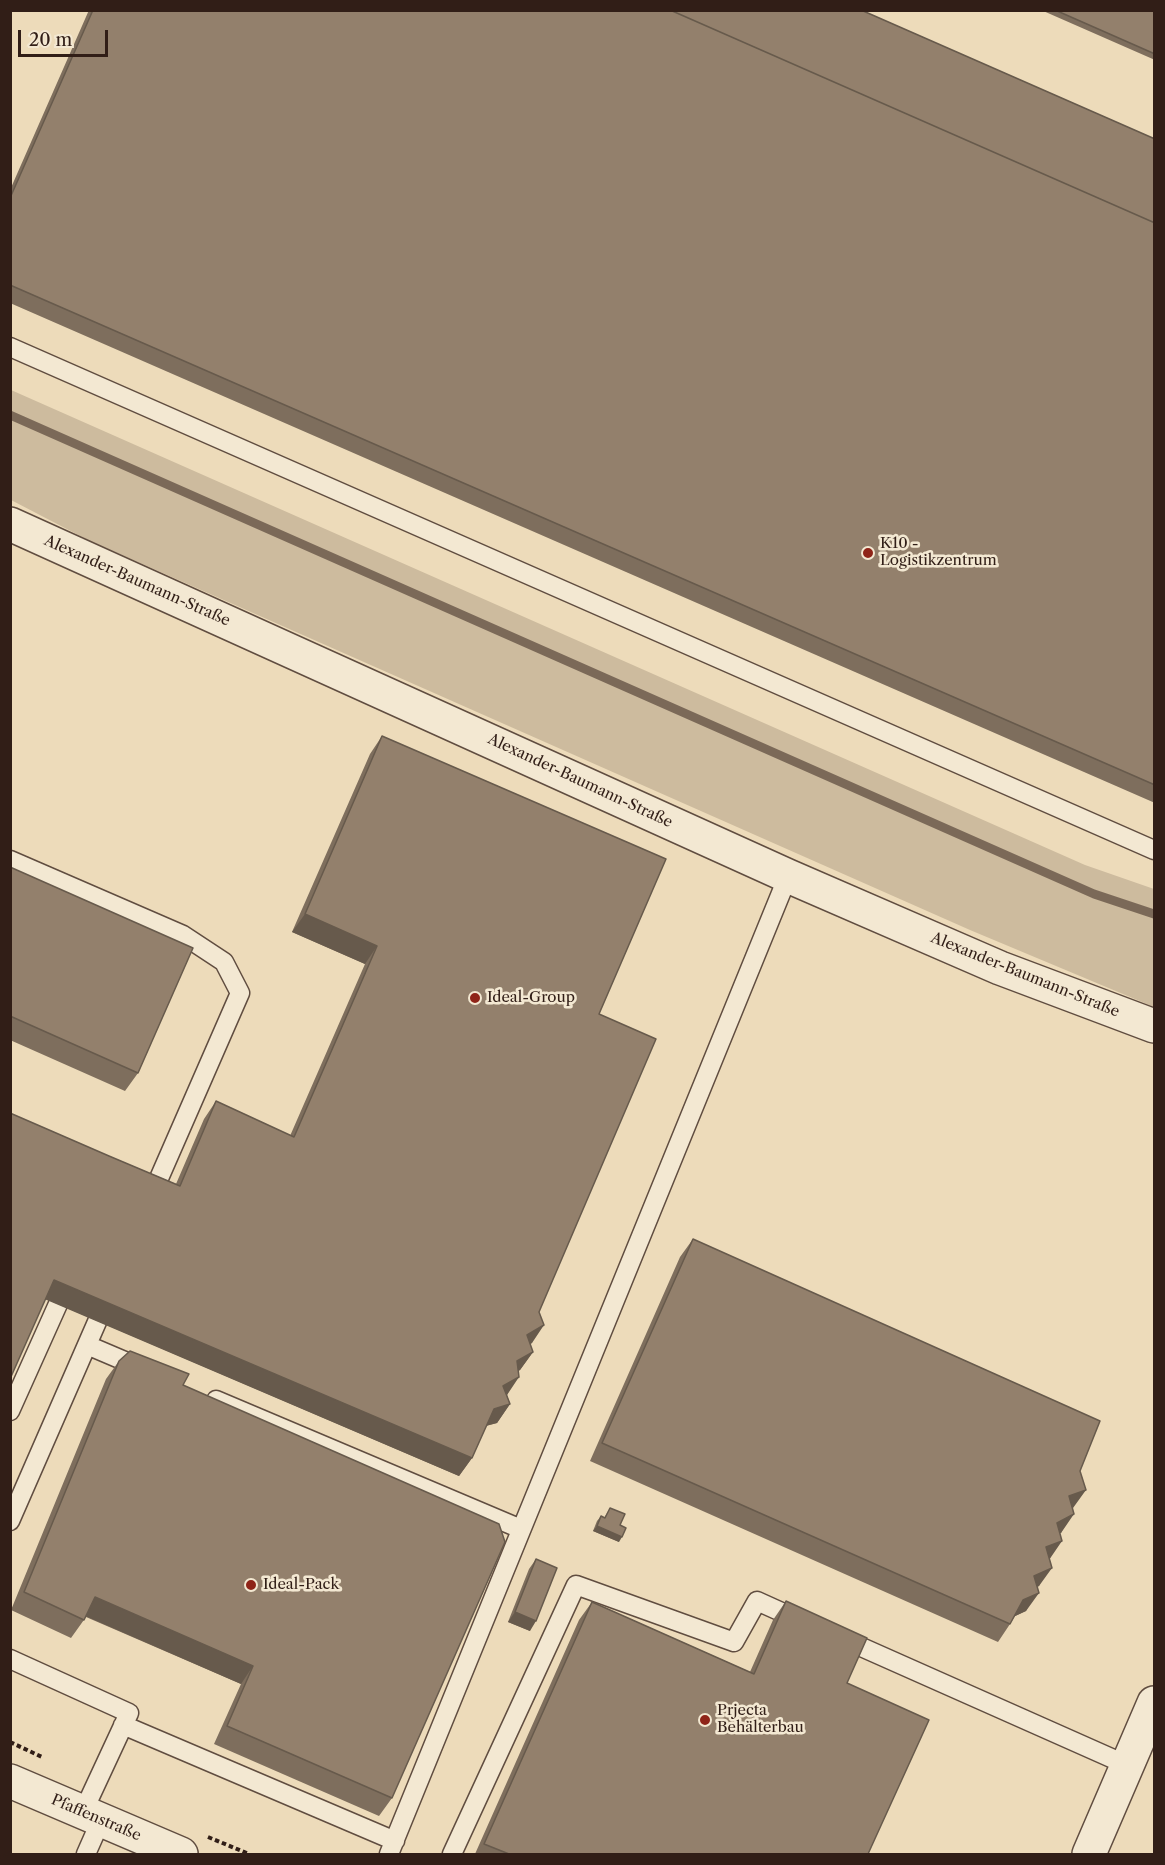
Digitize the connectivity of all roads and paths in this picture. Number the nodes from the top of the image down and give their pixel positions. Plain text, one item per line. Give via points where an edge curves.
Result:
1 (10, 347) edge
2 (10, 524) edge
3 (1155, 850) edge
4 (10, 860) edge
5 (788, 876) junction
6 (1155, 1026) edge
7 (136, 1179) edge
8 (156, 1187) junction
9 (142, 1218) edge
10 (74, 1269) edge
11 (114, 1282) edge
12 (87, 1345) junction
13 (152, 1373) edge
14 (196, 1391) edge
15 (10, 1411) edge
16 (10, 1521) edge
17 (521, 1529) junction
18 (10, 1659) edge
19 (1155, 1703) edge
20 (123, 1725) junction
21 (1128, 1765) junction
22 (10, 1781) edge
23 (92, 1816) junction
24 (392, 1847) edge
25 (86, 1854) edge
26 (181, 1854) edge
27 (452, 1854) edge
28 (1089, 1854) edge

1 - 3 lane
2 - 5 street, Alexander-Baumann-Straße
4 - 8 lane via 183,935 224,962 240,993
5 - 6 street, Alexander-Baumann-Straße via 1000,968
5 - 17 lane
7 - 8 lane
8 - 9 lane
10 - 15 lane
11 - 12 lane
12 - 13 lane
12 - 16 lane
14 - 17 lane
17 - 24 lane
18 - 20 lane via 129,1713
19 - 21 street
20 - 23 lane
20 - 24 lane
21 - 27 lane via 757,1601 734,1642 576,1585
21 - 28 street
22 - 23 street, Pfaffenstraße
23 - 25 lane
23 - 26 street, Pfaffenstraße

